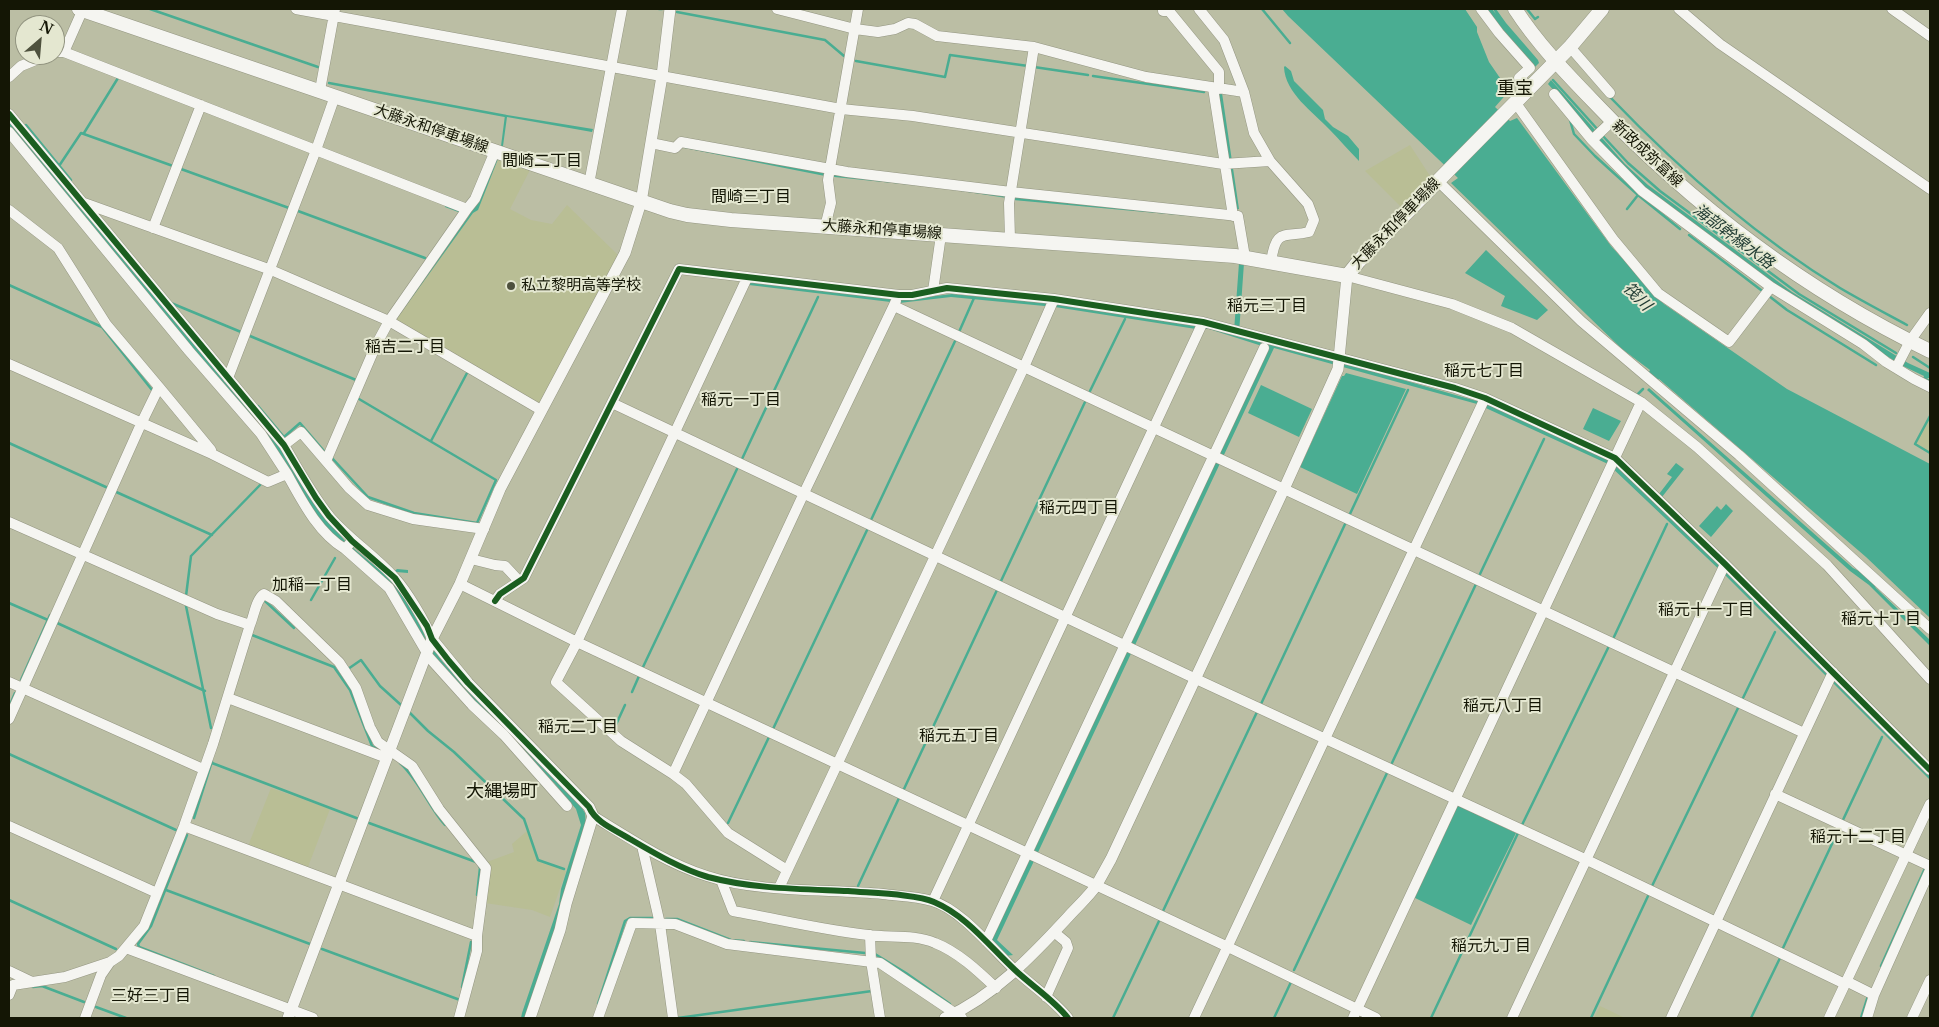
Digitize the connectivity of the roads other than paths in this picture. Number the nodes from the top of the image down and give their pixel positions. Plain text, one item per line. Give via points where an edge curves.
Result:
1 (81, 9) edge
2 (296, 9) edge
3 (622, 9) edge
4 (670, 9) edge
5 (777, 9) edge
6 (858, 9) edge
7 (1162, 9) edge
8 (1200, 9) edge
9 (1483, 9) edge
10 (1515, 9) edge
11 (1602, 9) edge
12 (1679, 9) edge
13 (1892, 9) edge
14 (335, 12) edge
15 (855, 29) junction
16 (1930, 36) edge
17 (65, 40) edge
18 (1034, 47) junction
19 (1570, 47) junction
20 (65, 54) edge
21 (1555, 61) junction
22 (23, 65) edge
23 (612, 67) junction
24 (662, 76) junction
25 (9, 77) edge
26 (1529, 87) junction
27 (1216, 88) junction
28 (320, 90) junction
29 (1244, 92) junction
30 (1610, 93) dead end
31 (1554, 94) dead end
32 (334, 96) junction
33 (1515, 102) junction
34 (201, 105) junction
35 (840, 109) junction
36 (9, 114) edge
37 (1612, 121) junction
38 (9, 132) edge
39 (1020, 133) junction
40 (1596, 136) junction
41 (651, 143) junction
42 (316, 150) junction
43 (494, 151) junction
44 (1270, 161) junction
45 (1229, 164) junction
46 (829, 173) junction
47 (1438, 180) junction
48 (589, 184) junction
49 (1930, 189) edge
50 (1011, 192) junction
51 (641, 202) junction
52 (83, 203) junction
53 (9, 210) edge
54 (465, 212) junction
55 (1233, 216) junction
56 (825, 226) junction
57 (153, 228) junction
58 (941, 235) junction
59 (1010, 239) junction
60 (1245, 257) junction
61 (1271, 262) junction
62 (270, 270) junction
63 (1347, 276) junction
64 (747, 278) junction
65 (1771, 287) junction
66 (933, 291) junction
67 (896, 301) junction
68 (1052, 303) junction
69 (1930, 313) edge
70 (389, 321) junction
71 (1201, 325) junction
72 (1910, 341) junction
73 (1264, 348) dead end
74 (1930, 351) edge
75 (1339, 362) junction
76 (1898, 363) junction
77 (9, 364) edge
78 (1024, 367) junction
79 (228, 378) junction
80 (1930, 386) edge
81 (159, 387) junction
82 (1483, 402) junction
83 (1641, 402) junction
84 (612, 403) junction
85 (541, 410) junction
86 (141, 424) junction
87 (1154, 428) junction
88 (676, 433) junction
89 (284, 445) junction
90 (212, 454) junction
91 (1217, 458) junction
92 (326, 461) junction
93 (1613, 463) junction
94 (287, 474) junction
95 (1284, 489) junction
96 (804, 494) junction
97 (9, 522) edge
98 (484, 529) junction
99 (348, 545) junction
100 (1413, 549) junction
101 (83, 555) junction
102 (935, 556) junction
103 (471, 559) junction
104 (1724, 568) junction
105 (519, 581) junction
106 (460, 584) junction
107 (495, 601) junction
108 (1544, 611) junction
109 (1065, 616) junction
110 (250, 625) junction
111 (1930, 630) edge
112 (432, 640) junction
113 (578, 642) junction
114 (1129, 647) junction
115 (427, 653) junction
116 (1675, 672) junction
117 (1831, 675) junction
118 (1196, 679) junction
119 (1930, 679) edge
120 (9, 682) edge
121 (23, 688) junction
122 (228, 698) junction
123 (707, 703) junction
124 (9, 719) edge
125 (1804, 733) junction
126 (1324, 738) junction
127 (388, 754) junction
128 (836, 763) junction
129 (203, 769) junction
130 (1930, 770) edge
131 (674, 774) junction
132 (1776, 794) junction
133 (1455, 800) junction
134 (1930, 804) edge
135 (567, 806) dead end
136 (593, 816) junction
137 (967, 825) junction
138 (9, 826) edge
139 (184, 826) junction
140 (642, 846) junction
141 (1031, 856) junction
142 (1906, 856) junction
143 (1587, 860) junction
144 (1928, 867) edge
145 (787, 870) junction
146 (721, 880) junction
147 (340, 883) junction
148 (1095, 886) junction
149 (779, 888) junction
150 (157, 893) junction
151 (933, 901) junction
152 (1716, 921) junction
153 (660, 924) junction
154 (1054, 932) junction
155 (870, 935) junction
156 (477, 936) junction
157 (986, 942) junction
158 (1228, 947) junction
159 (126, 948) junction
160 (871, 961) junction
161 (110, 962) junction
162 (1015, 970) junction
163 (9, 971) edge
164 (1930, 980) edge
165 (33, 982) junction
166 (1846, 982) junction
167 (996, 988) junction
168 (9, 995) edge
169 (1874, 995) junction
170 (1927, 995) edge
171 (1046, 997) junction
172 (289, 1014) edge
173 (1355, 1014) edge
174 (954, 1017) edge
175 (85, 1018) edge
176 (313, 1018) edge
177 (459, 1018) edge
178 (530, 1018) edge
179 (598, 1018) edge
180 (673, 1018) edge
181 (880, 1018) edge
182 (1068, 1018) edge
183 (1194, 1018) edge
184 (1376, 1018) edge
185 (1512, 1018) edge
186 (1672, 1018) edge
187 (1829, 1018) edge
188 (1867, 1018) edge
189 (1912, 1018) edge

1 - 17 street
1 - 28 main road, 大藤永和停車場線
2 - 14 street
3 - 23 street
4 - 24 street
5 - 15 street
6 - 15 street
7 - 27 street via 1169,11 1219,72
8 - 29 street via 1224,40
9 - 26 street via 1530,68 1519,78
10 - 21 main road, 新政成弥富線
11 - 19 main road, 大藤永和停車場線
12 - 49 street via 1720,44
13 - 16 street
14 - 23 street
14 - 28 street
15 - 18 street via 878,32 908,23 936,36
15 - 35 street
18 - 27 street via 1146,77
18 - 39 street
19 - 21 main road, 大藤永和停車場線
19 - 30 street
20 - 34 street
21 - 26 main road, 大藤永和停車場線
21 - 37 main road, 新政成弥富線
22 - 25 street
23 - 24 street
23 - 48 street
24 - 35 street
24 - 41 street
26 - 33 main road, 大藤永和停車場線
27 - 29 street
27 - 45 street
28 - 32 main road, 大藤永和停車場線
29 - 44 street via 1254,133
31 - 40 street
32 - 42 street
32 - 43 main road, 大藤永和停車場線
33 - 47 main road, 大藤永和停車場線
33 - 65 street via 1613,239 1658,293 1729,342
34 - 42 street
34 - 57 street
35 - 39 street via 913,116
35 - 46 street
36 - 52 street
37 - 40 street
37 - 72 main road, 新政成弥富線 via 1696,199 1769,254 1869,319
38 - 94 street via 188,351 261,434
39 - 45 street
39 - 50 street
40 - 65 street via 1642,191
41 - 46 street via 675,148 681,142
41 - 51 street
42 - 54 street
42 - 62 street
43 - 48 main road, 大藤永和停車場線
43 - 54 street via 475,199
44 - 45 street
44 - 61 street via 1308,204 1314,220 1309,232 1287,233 1280,237 1273,248
45 - 55 street
46 - 50 street
46 - 56 street via 831,203
47 - 63 main road, 大藤永和停車場線
47 - 111 street via 1588,328 1739,455
48 - 51 main road, 大藤永和停車場線
50 - 55 street
50 - 59 street
51 - 56 main road, 大藤永和停車場線 via 687,215
51 - 85 street via 625,253
52 - 57 street
52 - 79 street
53 - 81 street via 58,248 106,324
54 - 70 street
55 - 60 street via 1238,216
56 - 58 main road, 大藤永和停車場線
57 - 62 street
58 - 59 main road, 大藤永和停車場線
58 - 66 street
59 - 60 main road, 大藤永和停車場線
60 - 61 main road, 大藤永和停車場線
61 - 63 main road, 大藤永和停車場線
62 - 70 street
62 - 79 street
63 - 75 street
63 - 83 street via 1452,304 1504,324
64 - 67 street
64 - 84 street via 680,269
64 - 88 street
65 - 76 street
66 - 67 street
66 - 68 street via 947,288
67 - 78 street
67 - 96 street
68 - 71 street
68 - 78 street
69 - 72 street
70 - 85 street
70 - 92 street
71 - 75 street via 1231,328
71 - 87 street
72 - 74 main road, 新政成弥富線
72 - 76 street
73 - 91 street
75 - 82 street
75 - 95 street
76 - 80 street
77 - 86 street
78 - 87 street
78 - 102 street
79 - 89 street
81 - 86 street
81 - 90 street
82 - 93 street
82 - 100 street
83 - 93 street
83 - 119 street via 1697,447 1826,565
84 - 88 street
84 - 105 street via 524,578
85 - 98 street via 500,489
86 - 90 street
86 - 101 street
87 - 91 street
87 - 109 street
88 - 96 street
88 - 113 street
89 - 92 street via 300,432
89 - 99 street
90 - 94 street via 268,482
91 - 95 street
91 - 114 street
92 - 98 street via 348,488 368,505 413,519
93 - 104 street
93 - 108 street
94 - 99 street via 324,531
95 - 100 street
95 - 118 street
96 - 102 street
96 - 123 street
97 - 101 street
98 - 103 street
99 - 112 street via 393,576 427,626
99 - 115 street via 389,588
100 - 108 street
100 - 126 street
101 - 110 street via 217,614
101 - 121 street
102 - 109 street
102 - 128 street
103 - 105 street via 505,566
103 - 106 street
104 - 116 street
104 - 117 street
105 - 107 street
106 - 107 street
106 - 112 street
107 - 113 street
108 - 116 street
108 - 133 street
109 - 114 street
109 - 137 street
110 - 122 street
110 - 127 street via 260,596 268,595 276,601 339,662 356,688 370,727
112 - 115 street
112 - 136 street via 468,683 589,807
113 - 123 street
113 - 131 street via 556,682 621,742
114 - 118 street
114 - 141 street
115 - 127 street
115 - 135 street
116 - 125 street
116 - 143 street
117 - 125 street
117 - 130 street
118 - 126 street
118 - 148 street via 1111,859
120 - 121 street
121 - 124 street
121 - 129 street
122 - 127 street
122 - 129 street
123 - 128 street
123 - 131 street
125 - 132 street
126 - 133 street
126 - 158 street
127 - 147 street
127 - 156 street via 412,766 439,809 486,868
128 - 137 street
128 - 145 street
129 - 139 street
131 - 145 street via 728,833
132 - 142 street
132 - 152 street
133 - 143 street
133 - 173 street
134 - 142 street
136 - 140 street
136 - 178 street
137 - 141 street
137 - 151 street
138 - 150 street
139 - 147 street
139 - 150 street
140 - 146 street via 677,864
140 - 153 street
141 - 148 street
141 - 157 street
142 - 144 street
142 - 166 street
143 - 152 street
143 - 185 street
144 - 169 street
145 - 149 street
146 - 149 street
146 - 155 street via 733,911
147 - 156 street
147 - 172 street
148 - 154 street
148 - 158 street
149 - 151 street via 908,896
150 - 159 street via 144,926
151 - 157 street via 952,911
152 - 166 street
152 - 186 street
153 - 160 street via 675,924 727,944
153 - 179 street via 632,923 629,926
153 - 180 street
154 - 162 street
154 - 171 street via 1068,948
155 - 160 street
155 - 167 street via 911,937 938,944 953,952
156 - 177 street via 477,951
157 - 162 street
158 - 173 street
158 - 183 street
159 - 161 street
159 - 172 street
160 - 174 street via 880,963
160 - 181 street
161 - 165 street via 65,977
161 - 175 street via 101,975
162 - 167 street
162 - 171 street
163 - 165 street
164 - 170 street
165 - 168 street via 13,985
166 - 169 street
166 - 187 street
167 - 174 street
169 - 188 street
170 - 189 street
171 - 182 street
172 - 176 street
173 - 184 street

